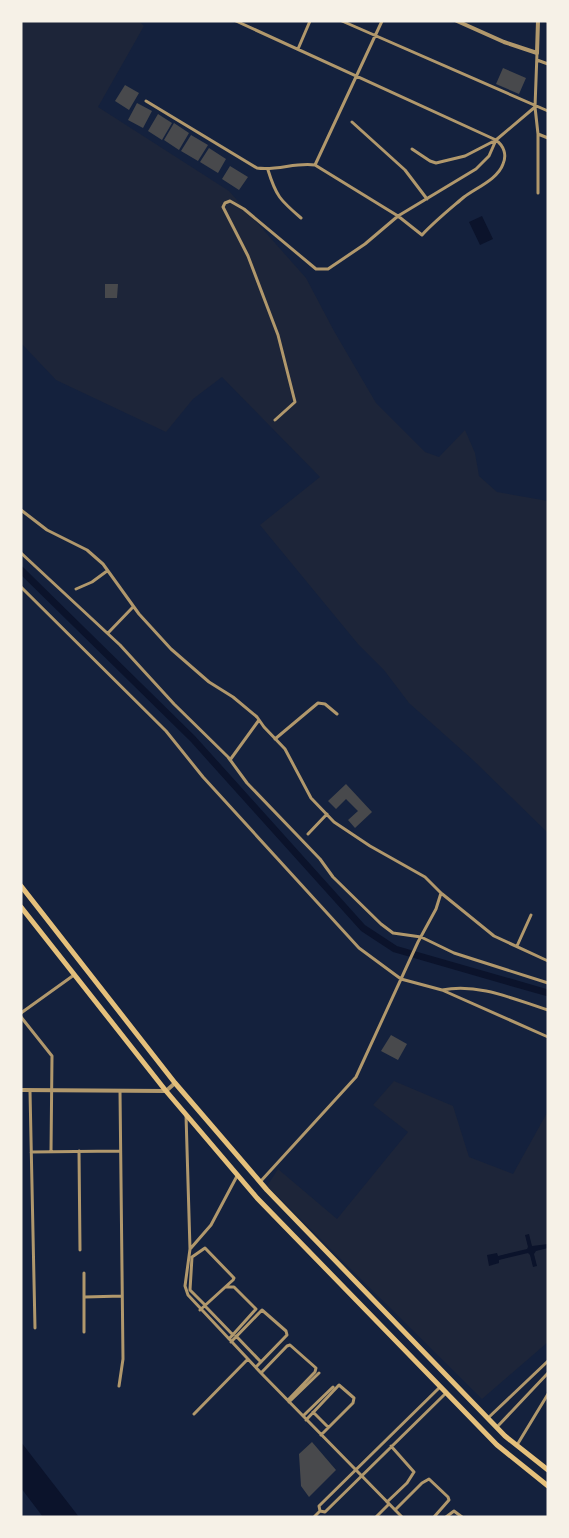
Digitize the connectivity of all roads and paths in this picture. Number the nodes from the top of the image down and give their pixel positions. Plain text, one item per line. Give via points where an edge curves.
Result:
1 (236, 21) edge
2 (310, 21) edge
3 (342, 21) edge
4 (382, 21) edge
5 (457, 21) edge
6 (538, 21) edge
7 (376, 36) junction
8 (298, 49) junction
9 (537, 53) junction
10 (537, 60) junction
11 (548, 64) edge
12 (357, 76) junction
13 (146, 101) dead end
14 (535, 107) junction
15 (548, 111) edge
16 (352, 122) dead end
17 (537, 134) junction
18 (548, 138) edge
19 (496, 140) junction
20 (412, 149) dead end
21 (315, 165) junction
22 (268, 170) junction
23 (538, 193) dead end
24 (427, 199) junction
25 (398, 216) junction
26 (301, 218) dead end
27 (275, 420) dead end
28 (21, 510) edge
29 (21, 553) edge
30 (107, 571) junction
31 (21, 587) edge
32 (76, 589) dead end
33 (133, 607) junction
34 (108, 633) junction
35 (337, 714) dead end
36 (259, 720) junction
37 (275, 739) junction
38 (230, 760) junction
39 (327, 814) junction
40 (308, 834) dead end
41 (21, 886) edge
42 (441, 893) junction
43 (21, 907) edge
44 (531, 915) dead end
45 (421, 937) junction
46 (517, 946) junction
47 (548, 961) edge
48 (74, 975) junction
49 (401, 979) junction
50 (548, 983) edge
51 (442, 990) junction
52 (548, 1010) edge
53 (21, 1015) edge
54 (548, 1037) edge
55 (175, 1083) junction
56 (21, 1090) edge
57 (30, 1090) junction
58 (53, 1091) junction
59 (120, 1091) junction
60 (166, 1091) junction
61 (186, 1114) junction
62 (79, 1151) junction
63 (120, 1151) junction
64 (31, 1152) junction
65 (51, 1152) junction
66 (238, 1174) junction
67 (260, 1182) junction
68 (190, 1249) junction
69 (81, 1250) dead end
70 (84, 1273) dead end
71 (122, 1296) junction
72 (84, 1297) junction
73 (205, 1306) junction
74 (201, 1310) junction
75 (35, 1328) dead end
76 (84, 1332) dead end
77 (235, 1336) junction
78 (230, 1340) junction
79 (248, 1359) junction
80 (548, 1361) edge
81 (261, 1362) junction
82 (256, 1367) junction
83 (261, 1373) junction
84 (319, 1373) dead end
85 (548, 1373) edge
86 (448, 1379) junction
87 (454, 1385) junction
88 (119, 1386) dead end
89 (333, 1387) dead end
90 (439, 1388) junction
91 (445, 1394) junction
92 (548, 1394) edge
93 (289, 1401) junction
94 (313, 1412) junction
95 (194, 1414) dead end
96 (303, 1416) junction
97 (488, 1418) junction
98 (306, 1420) junction
99 (328, 1427) junction
100 (497, 1427) junction
101 (321, 1435) junction
102 (517, 1445) junction
103 (391, 1446) junction
104 (354, 1469) junction
105 (548, 1470) edge
106 (360, 1476) junction
107 (548, 1486) edge
108 (388, 1503) junction
109 (395, 1510) junction
110 (320, 1511) junction
111 (314, 1517) edge
112 (377, 1517) edge
113 (402, 1517) edge
114 (434, 1517) edge
115 (446, 1517) edge
116 (462, 1517) edge

1 - 8 street
2 - 8 street
3 - 7 street
4 - 7 street
5 - 9 street
6 - 9 street
7 - 12 street
7 - 14 street
8 - 12 street
9 - 10 street
10 - 11 street
10 - 14 street
12 - 19 street
12 - 21 street
13 - 22 street via 257,168
14 - 15 street
14 - 17 street
14 - 19 street
16 - 24 street via 405,170
17 - 18 street
17 - 23 street
19 - 20 street via 478,151 436,163
19 - 24 street via 489,156 476,170
19 - 25 street via 504,150 503,165 422,235
21 - 22 street
21 - 25 street
22 - 26 street via 280,201
24 - 25 street
25 - 27 street via 365,244 322,270 244,208 230,201 225,203 223,207 248,256 278,335 295,402
28 - 30 street via 46,530 87,550
29 - 34 street
30 - 32 street
30 - 33 street
31 - 49 street via 165,731 359,948
33 - 34 street
33 - 36 street via 191,668
34 - 38 street
35 - 37 street via 318,703
36 - 37 street
36 - 38 street
37 - 39 street via 285,749 311,798
38 - 45 street via 368,912 393,933
39 - 40 street
39 - 42 street via 353,835 425,877
41 - 55 main road
42 - 45 street
42 - 46 street via 494,936
43 - 48 main road
44 - 46 street
45 - 49 street
45 - 50 street via 454,954
46 - 47 street
48 - 53 street
48 - 60 main road
49 - 51 street
49 - 67 street via 356,1077
51 - 52 street via 478,988
51 - 54 street
53 - 58 street via 52,1056
55 - 60 street
55 - 67 main road
56 - 57 street
57 - 58 street
57 - 64 street
58 - 59 street
58 - 65 street
59 - 60 street
59 - 63 street
60 - 61 main road
61 - 66 main road
61 - 68 street
62 - 63 street
62 - 65 street
62 - 69 street
63 - 71 street
64 - 65 street
64 - 75 street
66 - 68 street via 211,1225
66 - 90 main road
67 - 86 main road
68 - 74 street via 185,1286
70 - 72 street
71 - 72 street
71 - 88 street via 123,1359
72 - 76 street
73 - 73 street via 234,1278 205,1248 192,1257 190,1285 192,1293
73 - 74 street
73 - 77 street
73 - 77 street via 231,1286 255,1307
74 - 78 street
77 - 78 street
77 - 81 street
77 - 81 street via 262,1310 286,1331 287,1335
78 - 79 street
79 - 82 street
79 - 95 street
80 - 97 street
81 - 82 street
82 - 83 street
83 - 93 street
83 - 93 street via 290,1345 316,1368
84 - 93 street
85 - 100 street
86 - 87 main road
86 - 90 main road
87 - 91 main road
87 - 97 main road
89 - 96 street
90 - 91 main road
90 - 104 street
91 - 103 street
91 - 107 main road via 496,1445
92 - 102 street
93 - 96 street
94 - 98 street
94 - 99 street
94 - 99 street via 339,1385 354,1398
96 - 98 street
97 - 100 main road
98 - 101 street
99 - 101 street
100 - 102 main road
101 - 104 street
102 - 105 main road
103 - 106 street
103 - 108 street via 414,1472
104 - 106 street
104 - 110 street via 319,1506
106 - 108 street
106 - 110 street via 325,1512
108 - 109 street
108 - 112 street
109 - 113 street
109 - 114 street via 429,1479 449,1500
110 - 111 street
115 - 116 street via 454,1511

